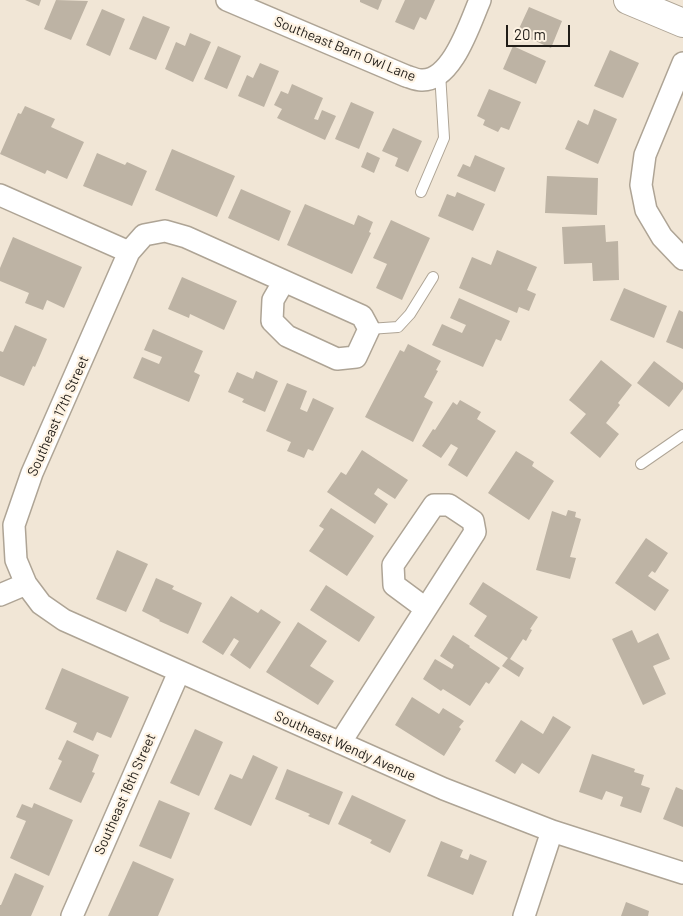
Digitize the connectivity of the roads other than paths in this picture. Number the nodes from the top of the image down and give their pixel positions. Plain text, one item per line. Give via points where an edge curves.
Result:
1 (227, 0) edge
2 (480, 0) edge
3 (628, 0) edge
4 (683, 23) edge
5 (683, 63) edge
6 (440, 73) junction
7 (421, 192) dead end
8 (0, 195) edge
9 (129, 252) junction
10 (683, 259) edge
11 (433, 277) dead end
12 (284, 281) junction
13 (369, 329) junction
14 (683, 435) edge
15 (641, 464) dead end
16 (26, 584) junction
17 (0, 595) edge
18 (425, 608) junction
19 (178, 672) junction
20 (340, 744) junction
21 (552, 831) junction
22 (683, 872) edge
23 (72, 916) edge
24 (524, 916) edge

1 - 6 street, Southeast Barn Owl Lane via 406,76 422,80
2 - 6 street via 456,55
3 - 4 street
5 - 10 street via 645,155 641,185 646,210 662,237
6 - 7 lane via 444,138
8 - 9 street
9 - 12 street via 144,235 165,231 186,237
9 - 16 street, Southeast 17th Street via 32,473 14,525 16,560
11 - 13 lane via 398,327
12 - 13 street via 362,316
12 - 13 street via 273,300 272,321 287,336 337,359 356,357
14 - 15 lane
16 - 17 street
16 - 19 street, Southeast Wendy Avenue via 41,604 64,620
18 - 18 street via 394,585 393,565 434,505 449,505 474,521 475,532
18 - 20 street
19 - 20 street, Southeast Wendy Avenue
19 - 23 street, Southeast 16th Street
20 - 21 street, Southeast Wendy Avenue via 444,790
21 - 22 street, Southeast Wendy Avenue
21 - 24 street

